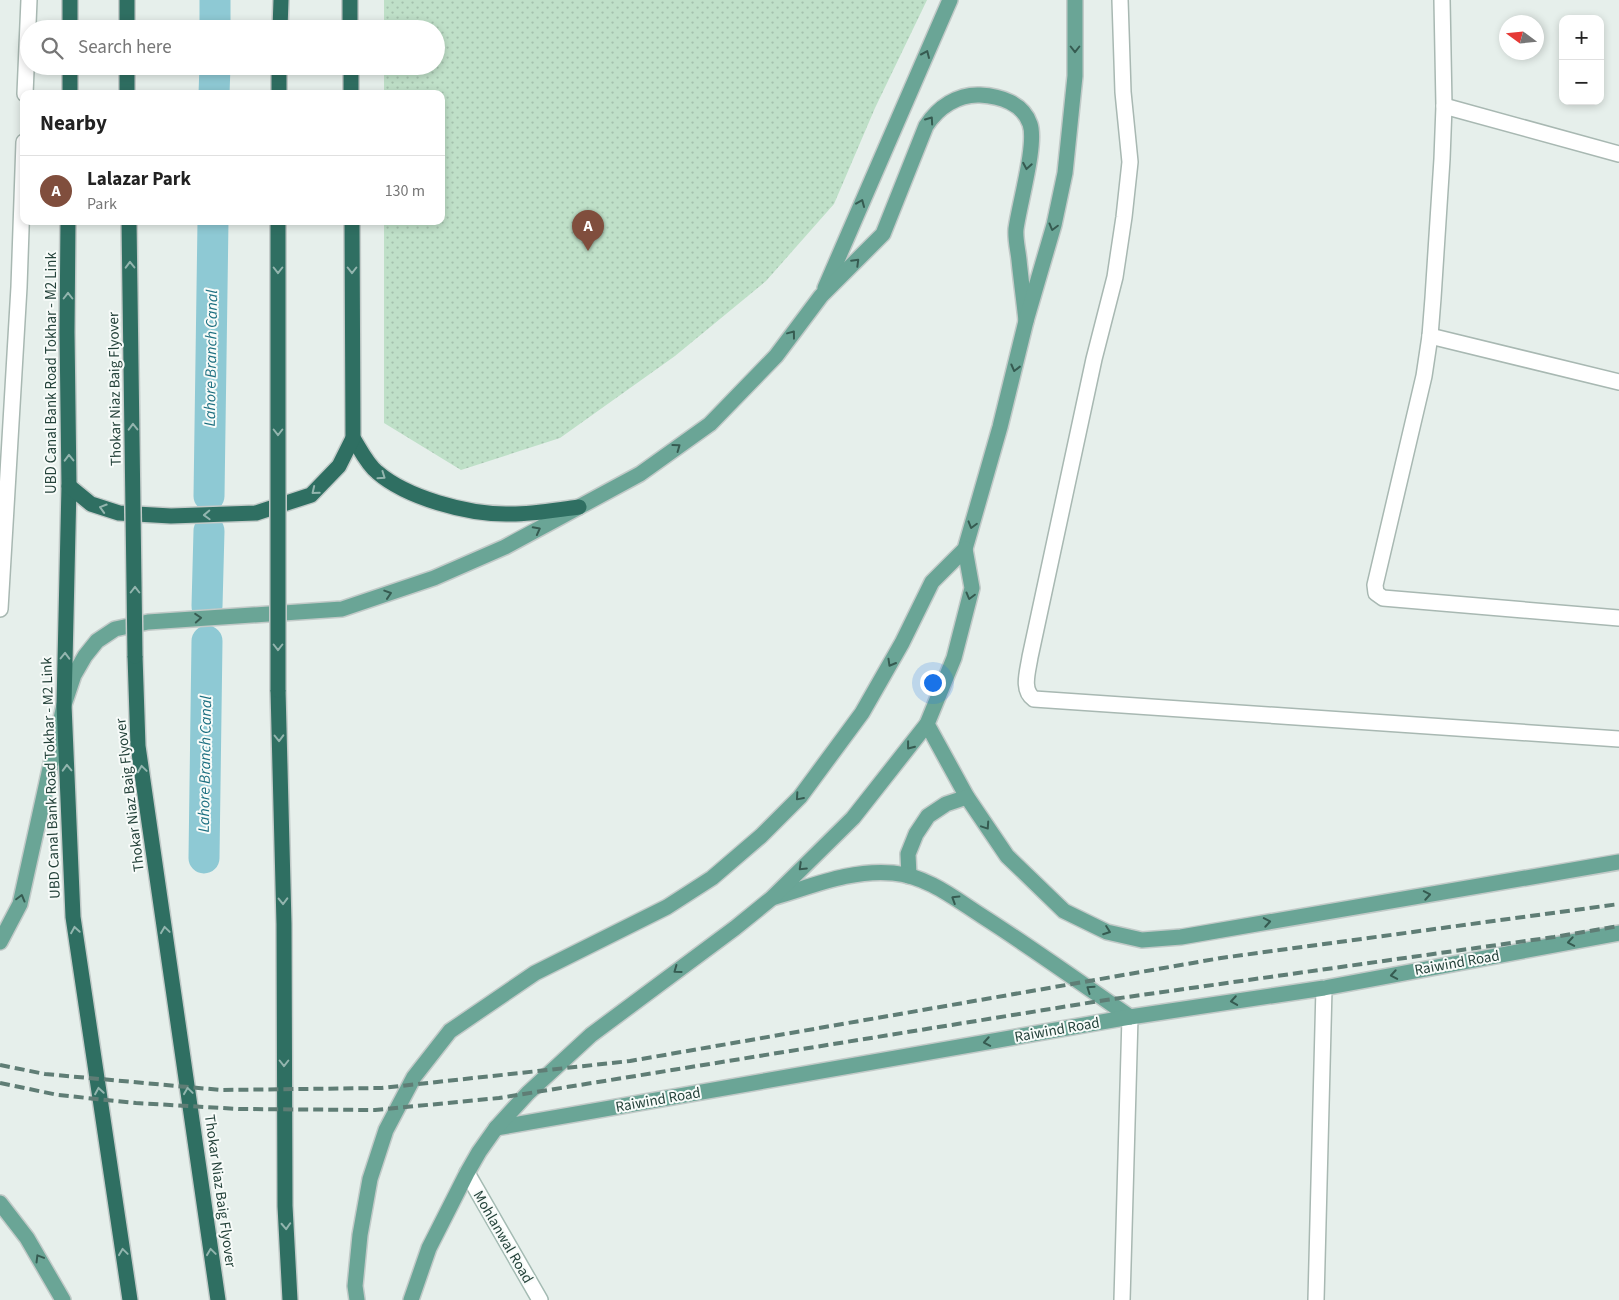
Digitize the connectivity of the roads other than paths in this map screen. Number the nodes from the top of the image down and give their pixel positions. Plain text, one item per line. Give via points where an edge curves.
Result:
1 (29, 0) edge
2 (70, 0) edge
3 (127, 0) edge
4 (281, 0) edge
5 (350, 0) edge
6 (950, 0) edge
7 (1074, 0) edge
8 (1120, 0) edge
9 (1442, 0) edge
10 (28, 20) edge
11 (70, 20) edge
12 (127, 20) edge
13 (280, 20) edge
14 (350, 20) edge
15 (26, 75) edge
16 (70, 75) edge
17 (127, 75) edge
18 (279, 75) edge
19 (350, 75) edge
20 (25, 90) edge
21 (70, 90) edge
22 (127, 90) edge
23 (279, 90) edge
24 (351, 90) edge
25 (1444, 106) junction
26 (1619, 154) edge
27 (21, 225) edge
28 (68, 225) edge
29 (129, 225) edge
30 (278, 225) edge
31 (352, 225) edge
32 (821, 296) junction
33 (1026, 321) junction
34 (1430, 336) junction
35 (1619, 382) edge
36 (353, 438) junction
37 (70, 486) junction
38 (579, 507) junction
39 (965, 549) junction
40 (0, 609) edge
41 (1619, 618) edge
42 (64, 705) junction
43 (927, 724) junction
44 (1619, 739) edge
45 (967, 797) junction
46 (1619, 862) edge
47 (909, 876) junction
48 (772, 898) junction
49 (1619, 933) edge
50 (0, 942) edge
51 (1324, 988) junction
52 (1130, 1017) junction
53 (496, 1128) junction
54 (467, 1173) junction
55 (0, 1203) edge
56 (63, 1300) edge
57 (130, 1300) edge
58 (218, 1300) edge
59 (290, 1300) edge
60 (357, 1300) edge
61 (412, 1300) edge
62 (540, 1300) edge
63 (1122, 1300) edge
64 (1316, 1300) edge

1 - 10 street
2 - 11 highway
3 - 12 highway
4 - 13 highway
5 - 14 highway
32 -> 6 main road
7 -> 33 main road via 1076,76 1065,174
8 - 44 street via 1123,92 1130,162 1124,217 1115,277 1094,359 1030,657 1026,688 1029,695 1044,699
9 - 25 street
15 - 20 street
16 - 21 highway
17 - 22 highway
18 - 23 highway
19 - 24 highway
25 - 26 street
25 - 34 street
27 - 40 street
37 -> 28 highway, UBD Canal Bank Road Tokhar - M2 Link
58 -> 29 highway, Thokar Niaz Baig Flyover, bridge via 138,746
30 -> 59 highway, bridge via 278,690 284,924 284,1206
31 -> 36 highway
32 -> 33 main road via 883,234 932,116 954,100 981,95 1014,103 1031,124 1031,146 1016,231
38 -> 32 main road via 640,474 710,424 776,356
33 -> 39 main road
34 - 35 street
34 - 41 street via 1376,593 1383,598
36 -> 37 highway via 339,466 311,495 256,513 171,516 120,513 91,504
36 -> 38 highway via 375,471 394,485 439,502 478,512 507,514
42 -> 37 highway, UBD Canal Bank Road Tokhar - M2 Link
42 -> 38 main road, bridge via 74,675 85,656 97,641 115,629 148,622 342,609 434,578 505,547
39 -> 43 main road via 972,588 954,658
39 -> 60 main road via 932,582 862,713 800,797 761,836 712,878 667,907 535,973 450,1031 414,1077 386,1130 370,1179 360,1234 355,1286
50 -> 42 main road via 20,904
57 -> 42 highway, UBD Canal Bank Road Tokhar - M2 Link via 73,917
43 - 45 main road
43 -> 48 main road via 853,818
45 -> 46 main road via 1007,856 1064,911 1107,932 1142,940 1181,937
45 - 47 main road via 946,804 928,816 908,854
47 - 48 main road via 857,873
52 -> 47 main road via 972,909 932,884
48 -> 53 main road via 591,1035 528,1093
49 -> 51 main road, Raiwind Road
51 -> 52 main road, Raiwind Road
51 - 64 street
52 -> 53 main road, Raiwind Road
52 - 63 street
53 - 54 main road
54 - 61 main road via 429,1248
54 - 62 street, Mohlanwal Road
56 -> 55 main road via 27,1238

